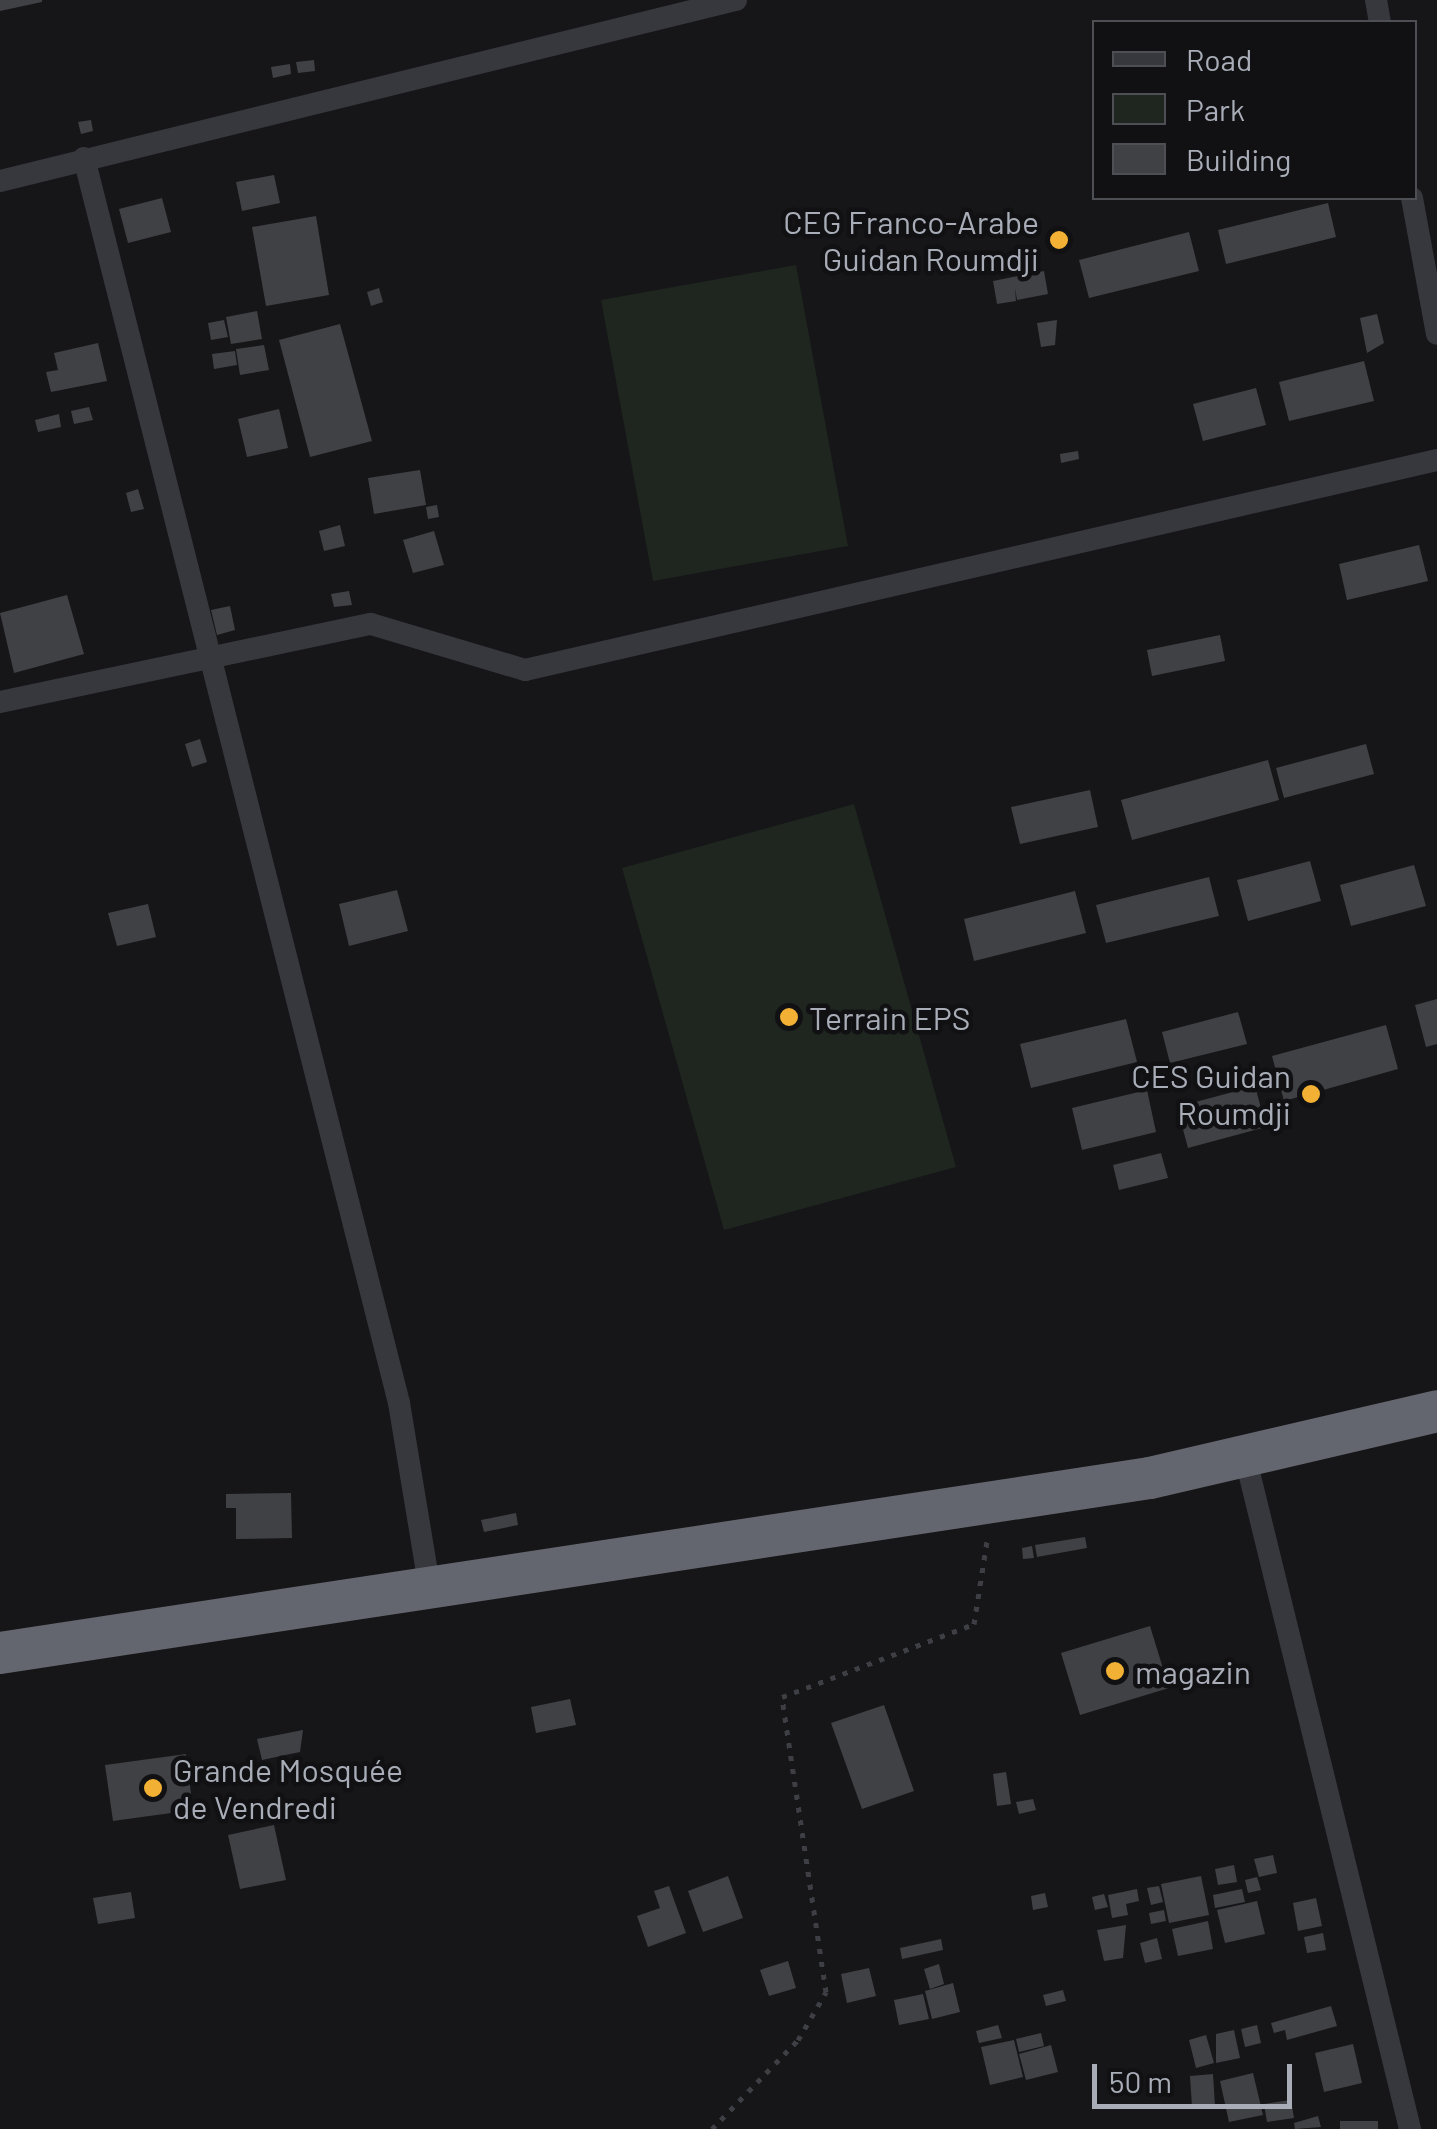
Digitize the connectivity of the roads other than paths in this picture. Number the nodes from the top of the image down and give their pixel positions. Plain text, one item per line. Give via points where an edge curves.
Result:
1 (736, 0) edge
2 (84, 158) junction
3 (0, 180) edge
4 (1412, 200) edge
5 (1437, 334) edge
6 (1437, 460) edge
7 (208, 654) junction
8 (0, 702) edge
9 (1437, 1411) edge
10 (1244, 1456) junction
11 (430, 1591) junction
12 (0, 1652) edge
13 (1410, 2129) edge

1 - 2 street
2 - 3 street
2 - 7 street
4 - 5 street
6 - 7 street via 525,670 371,624
7 - 8 street
7 - 11 street via 399,1402
9 - 10 highway
10 - 11 highway
10 - 13 street
11 - 12 highway

